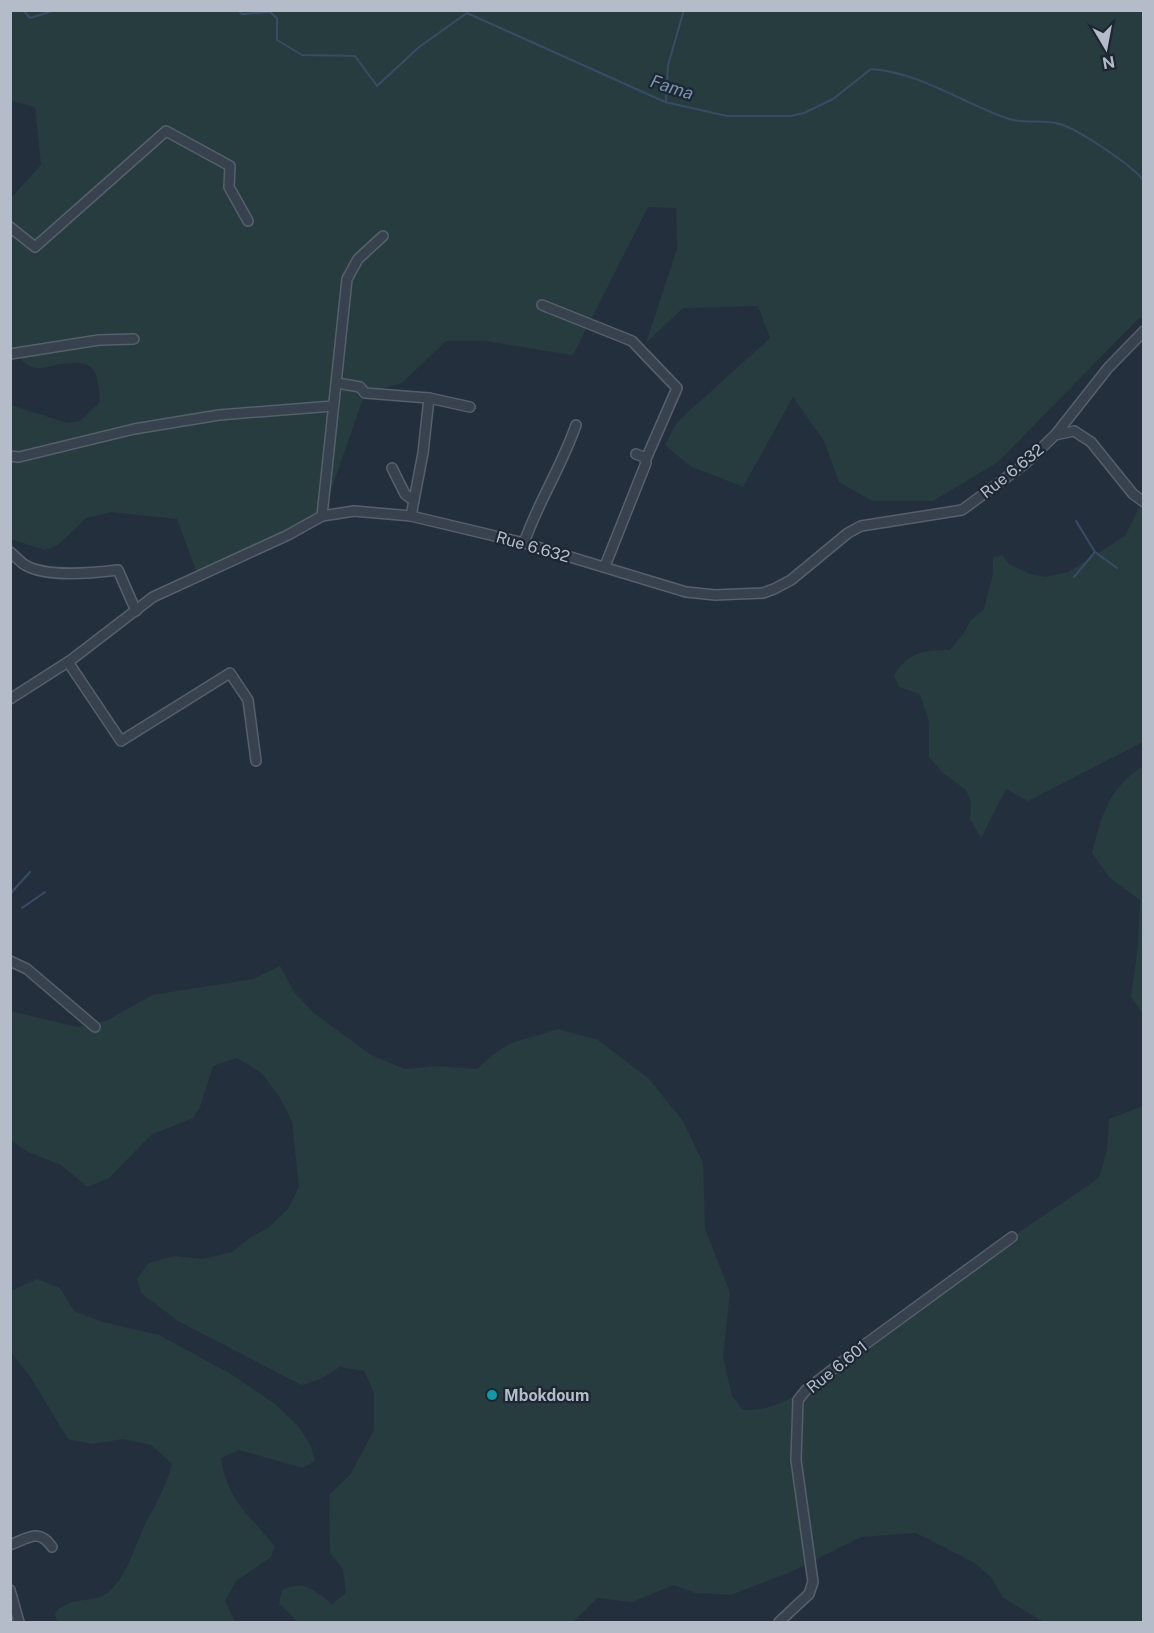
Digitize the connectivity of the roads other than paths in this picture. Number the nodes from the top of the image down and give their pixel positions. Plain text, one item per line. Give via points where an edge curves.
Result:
1 (248, 221) dead end
2 (10, 227) edge
3 (383, 236) dead end
4 (542, 305) dead end
5 (1143, 331) edge
6 (135, 339) dead end
7 (10, 354) edge
8 (337, 383) junction
9 (429, 398) junction
10 (333, 406) junction
11 (470, 407) dead end
12 (576, 425) dead end
13 (1055, 435) junction
14 (636, 454) dead end
15 (10, 456) edge
16 (646, 459) junction
17 (392, 468) dead end
18 (414, 501) junction
19 (1143, 502) edge
20 (322, 516) junction
21 (411, 516) junction
22 (524, 543) junction
23 (10, 552) edge
24 (605, 566) junction
25 (136, 611) junction
26 (68, 662) junction
27 (11, 696) edge
28 (256, 761) dead end
29 (10, 961) edge
30 (96, 1027) dead end
31 (1011, 1237) dead end
32 (10, 1545) edge
33 (52, 1547) dead end
34 (10, 1590) edge
35 (19, 1623) edge
36 (780, 1623) edge

1 - 2 street via 230,187 230,166 166,131 35,247
3 - 8 street via 358,259 347,279
4 - 16 street via 632,341 676,388
5 - 13 street, Rue 6.632
6 - 7 street via 99,340
8 - 9 street via 360,387 365,393
8 - 10 street
9 - 11 street
9 - 18 street
10 - 15 street via 219,415 134,429 19,458
10 - 20 street
12 - 22 street
13 - 19 street, Rue 6.632 via 1074,431 1082,435
13 - 24 street, Rue 6.632 via 962,510 855,528 791,580 763,593 696,594
14 - 16 street
16 - 24 street
17 - 18 street via 405,494
18 - 21 street
20 - 21 street, Rue 6.632 via 354,511
20 - 25 street, Rue 6.632 via 153,597
21 - 22 street, Rue 6.632
22 - 24 street, Rue 6.632
23 - 25 street via 25,565 62,573 118,570
25 - 26 street, Rue 6.632
26 - 27 street, Rue 6.632
26 - 28 street via 121,741 230,673 248,700
29 - 30 street via 27,969
31 - 36 street, Rue 6.601 via 806,1390 798,1400 796,1460 813,1589
32 - 33 street via 40,1536
34 - 35 street

